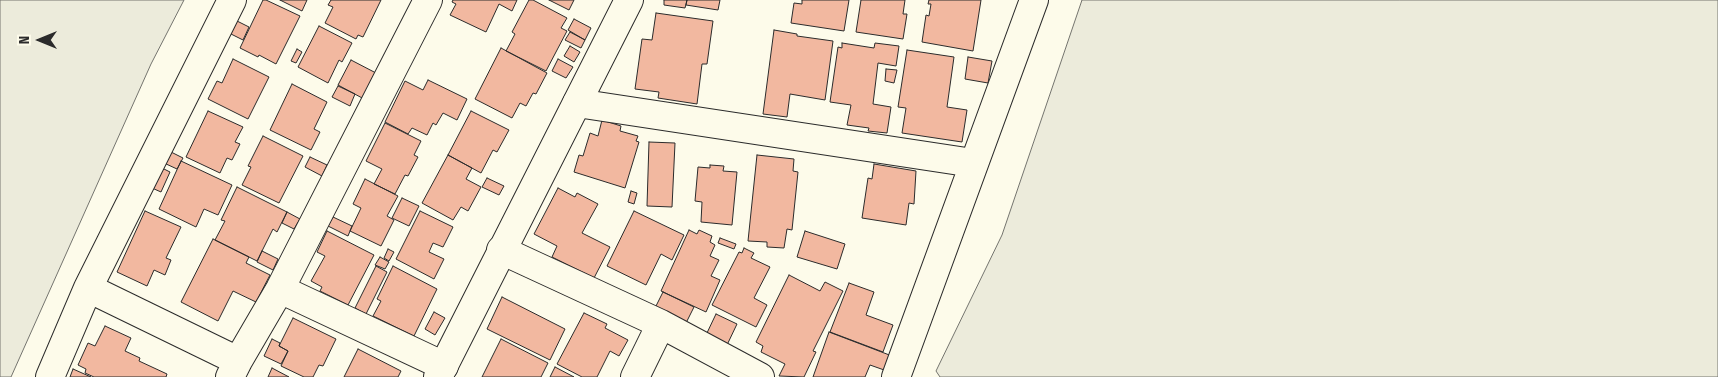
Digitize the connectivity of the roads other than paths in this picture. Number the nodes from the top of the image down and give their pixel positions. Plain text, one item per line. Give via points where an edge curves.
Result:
1 (232, 0) edge
2 (428, 0) edge
3 (629, 0) edge
4 (1034, 0) edge
5 (577, 102) junction
6 (974, 163) junction
7 (502, 250) junction
8 (88, 288) junction
9 (280, 289) junction
10 (660, 324) junction
11 (234, 369) edge
12 (441, 372) edge
13 (50, 377) edge
14 (635, 377) edge
15 (760, 377) edge
16 (896, 377) edge

1 - 8 street
2 - 9 street
3 - 5 street
4 - 6 street
5 - 6 street
5 - 7 street
6 - 16 street
7 - 10 street
7 - 12 street
8 - 11 street
8 - 13 street
9 - 11 street
9 - 12 street
10 - 14 street
10 - 15 street

